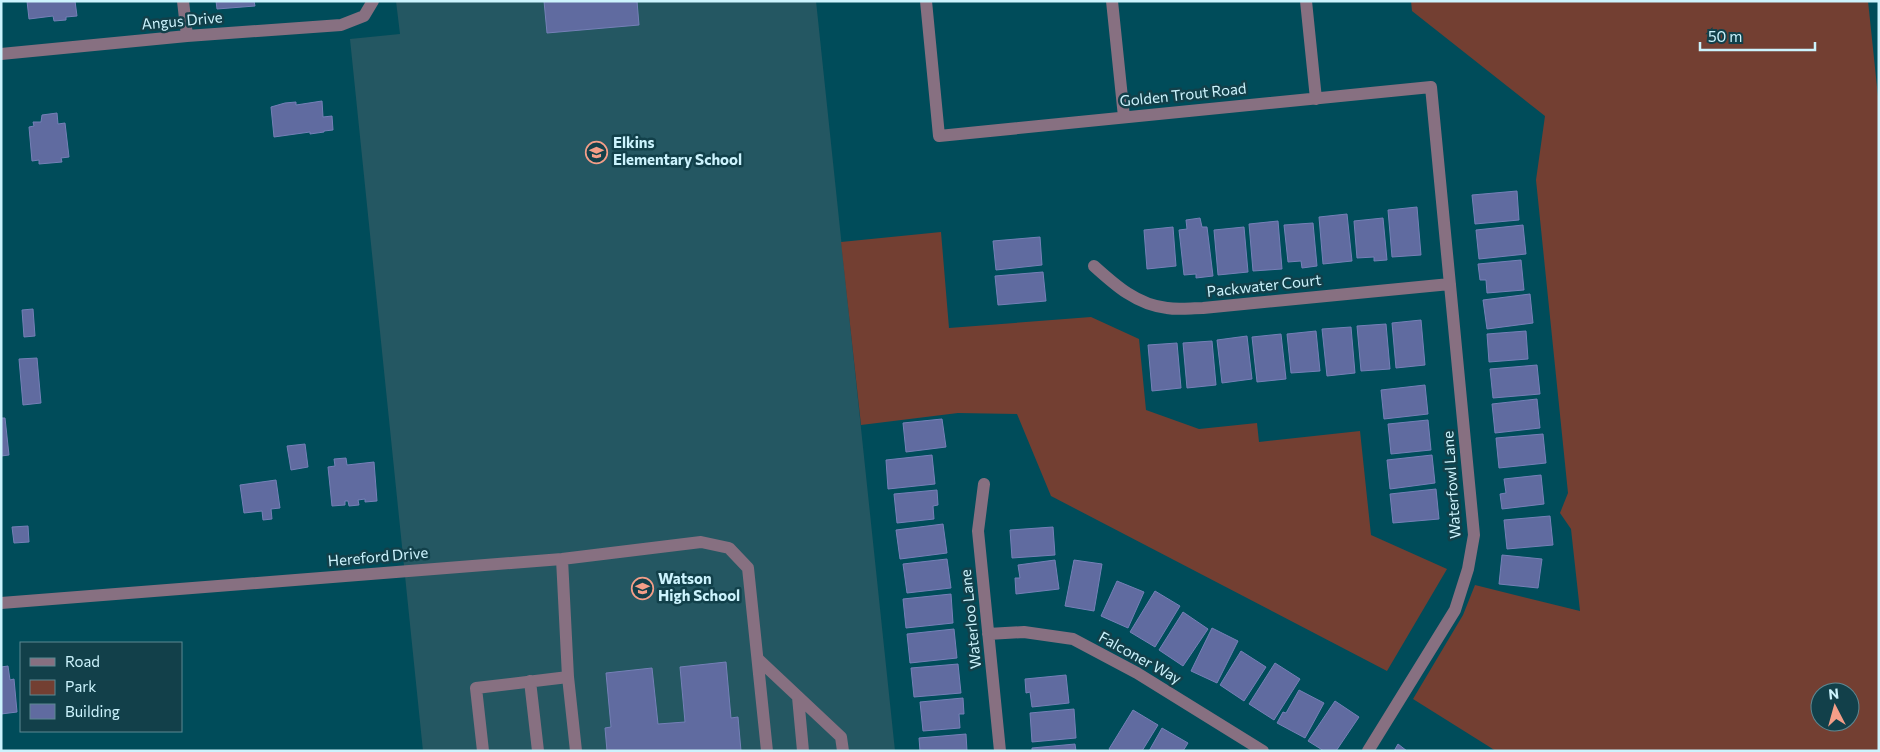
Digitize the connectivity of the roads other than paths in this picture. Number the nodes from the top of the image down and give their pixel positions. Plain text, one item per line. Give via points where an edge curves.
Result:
1 (183, 1) edge
2 (373, 1) edge
3 (926, 1) edge
4 (1112, 1) edge
5 (1306, 1) edge
6 (187, 36) junction
7 (1, 54) edge
8 (1431, 88) joint
9 (1316, 98) junction
10 (1124, 118) junction
11 (1094, 266) dead end
12 (1450, 284) junction
13 (984, 484) dead end
14 (562, 559) junction
15 (1, 603) edge
16 (988, 634) junction
17 (758, 659) junction
18 (568, 677) junction
19 (530, 681) junction
20 (798, 697) junction
21 (483, 751) edge
22 (538, 751) edge
23 (576, 751) edge
24 (767, 751) edge
25 (803, 751) edge
26 (844, 751) edge
27 (1000, 751) edge
28 (1264, 751) edge
29 (1368, 751) edge

1 - 6 street
2 - 6 street, Angus Drive via 364,16 341,25
3 - 10 street, Golden Trout Road via 939,136
4 - 10 street
5 - 9 street
6 - 7 street, Angus Drive
8 - 9 street, Golden Trout Road
8 - 12 street, Waterfowl Lane
9 - 10 street, Golden Trout Road
11 - 12 street, Packwater Court via 1121,290 1147,303 1167,308 1203,308
12 - 29 street, Waterfowl Lane via 1474,535 1468,570 1455,610
13 - 16 street, Waterloo Lane via 978,531
14 - 15 street, Hereford Drive
14 - 17 street, Hereford Drive via 701,542 729,548 748,568
14 - 18 street
16 - 27 street, Waterloo Lane
16 - 28 street, Falconer Way via 1024,632 1073,639 1138,673
17 - 20 street
17 - 24 street
18 - 19 street
18 - 23 street
19 - 21 street via 476,688
19 - 22 street
20 - 25 street
20 - 26 street via 841,737

